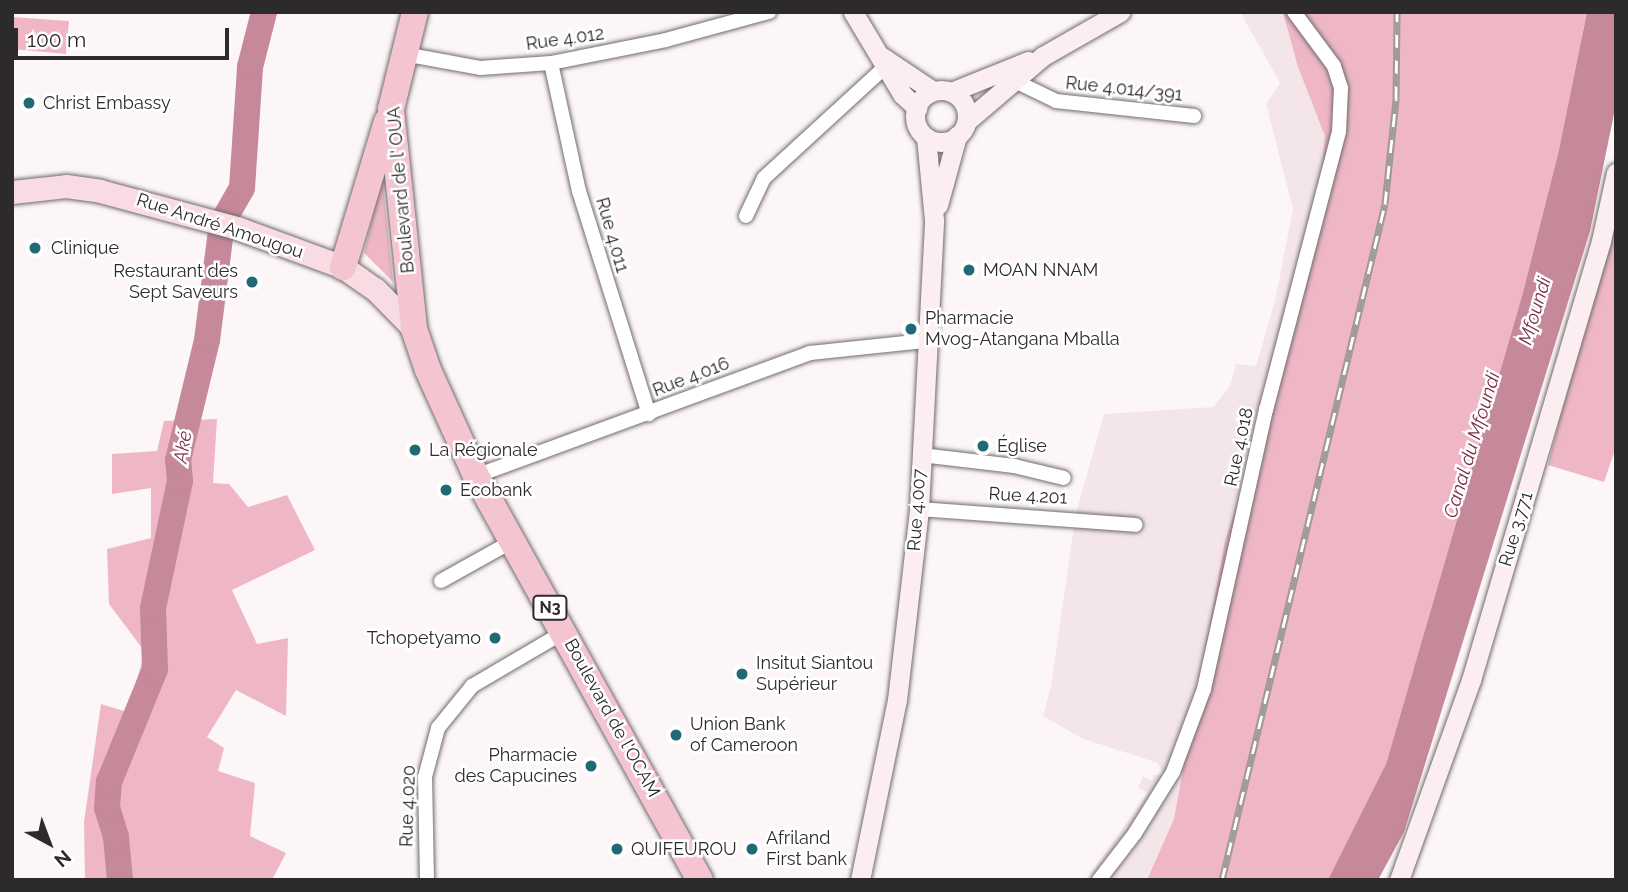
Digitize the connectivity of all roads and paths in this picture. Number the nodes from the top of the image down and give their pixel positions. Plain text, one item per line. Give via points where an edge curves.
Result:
1 (415, 12) edge
2 (769, 12) edge
3 (853, 12) edge
4 (1120, 12) edge
5 (1294, 12) edge
6 (404, 54) junction
7 (1043, 56) junction
8 (882, 61) junction
9 (551, 63) junction
10 (1013, 80) junction
11 (942, 91) junction
12 (917, 108) junction
13 (391, 109) junction
14 (1194, 116) dead end
15 (962, 129) junction
16 (926, 136) junction
17 (1616, 173) edge
18 (12, 192) edge
19 (746, 216) dead end
20 (934, 220) junction
21 (343, 267) junction
22 (414, 329) junction
23 (924, 341) junction
24 (649, 414) junction
25 (921, 455) junction
26 (476, 477) junction
27 (1064, 478) dead end
28 (919, 509) junction
29 (1135, 525) dead end
30 (513, 541) junction
31 (441, 581) dead end
32 (564, 632) junction
33 (427, 880) edge
34 (700, 880) edge
35 (860, 880) edge
36 (1099, 880) edge
37 (1399, 880) edge

1 - 6 highway, Boulevard de l' OUA / N3
2 - 9 street, Rue 4.012 via 666,40
3 - 8 main road
4 - 7 main road
5 - 36 street, Rue 4.018 via 1334,66 1341,88 1339,132 1266,410 1204,689 1173,772
6 - 9 street, Rue 4.012 via 480,68
6 - 13 highway, Boulevard de l' OUA / N3
7 - 10 main road
7 - 11 main road
8 - 11 main road
8 - 12 main road
8 - 19 street via 764,178
9 - 24 street, Rue 4.011 via 586,216
10 - 14 street, Rue 4.014/391 via 1056,101
10 - 15 main road
11 - 12 main road
11 - 15 main road via 964,103
12 - 16 main road via 917,124
13 - 21 highway
13 - 22 highway, Boulevard de l' OUA / N3
15 - 16 main road via 941,141
15 - 20 main road
16 - 20 main road, Rue 4.007
17 - 37 main road, Rue 3.771 via 1601,241 1471,680
18 - 21 main road, Rue André Amougou via 65,186 127,197 237,228
20 - 23 main road, Rue 4.007
21 - 22 main road via 375,289
22 - 26 highway, Boulevard de l'OCAM / N3
23 - 24 street, Rue 4.016 via 810,353
23 - 25 main road, Rue 4.007
24 - 26 street, Rue 4.016
25 - 27 street via 990,462
25 - 28 main road, Rue 4.007
26 - 30 highway, Boulevard de l'OCAM / N3
28 - 29 street, Rue 4.201
28 - 35 main road, Rue 4.007 via 898,700
30 - 31 street
30 - 32 highway, Boulevard de l'OCAM / N3
32 - 33 street, Rue 4.020 via 472,686 438,728 425,777
32 - 34 highway, Boulevard de l'OCAM / N3

